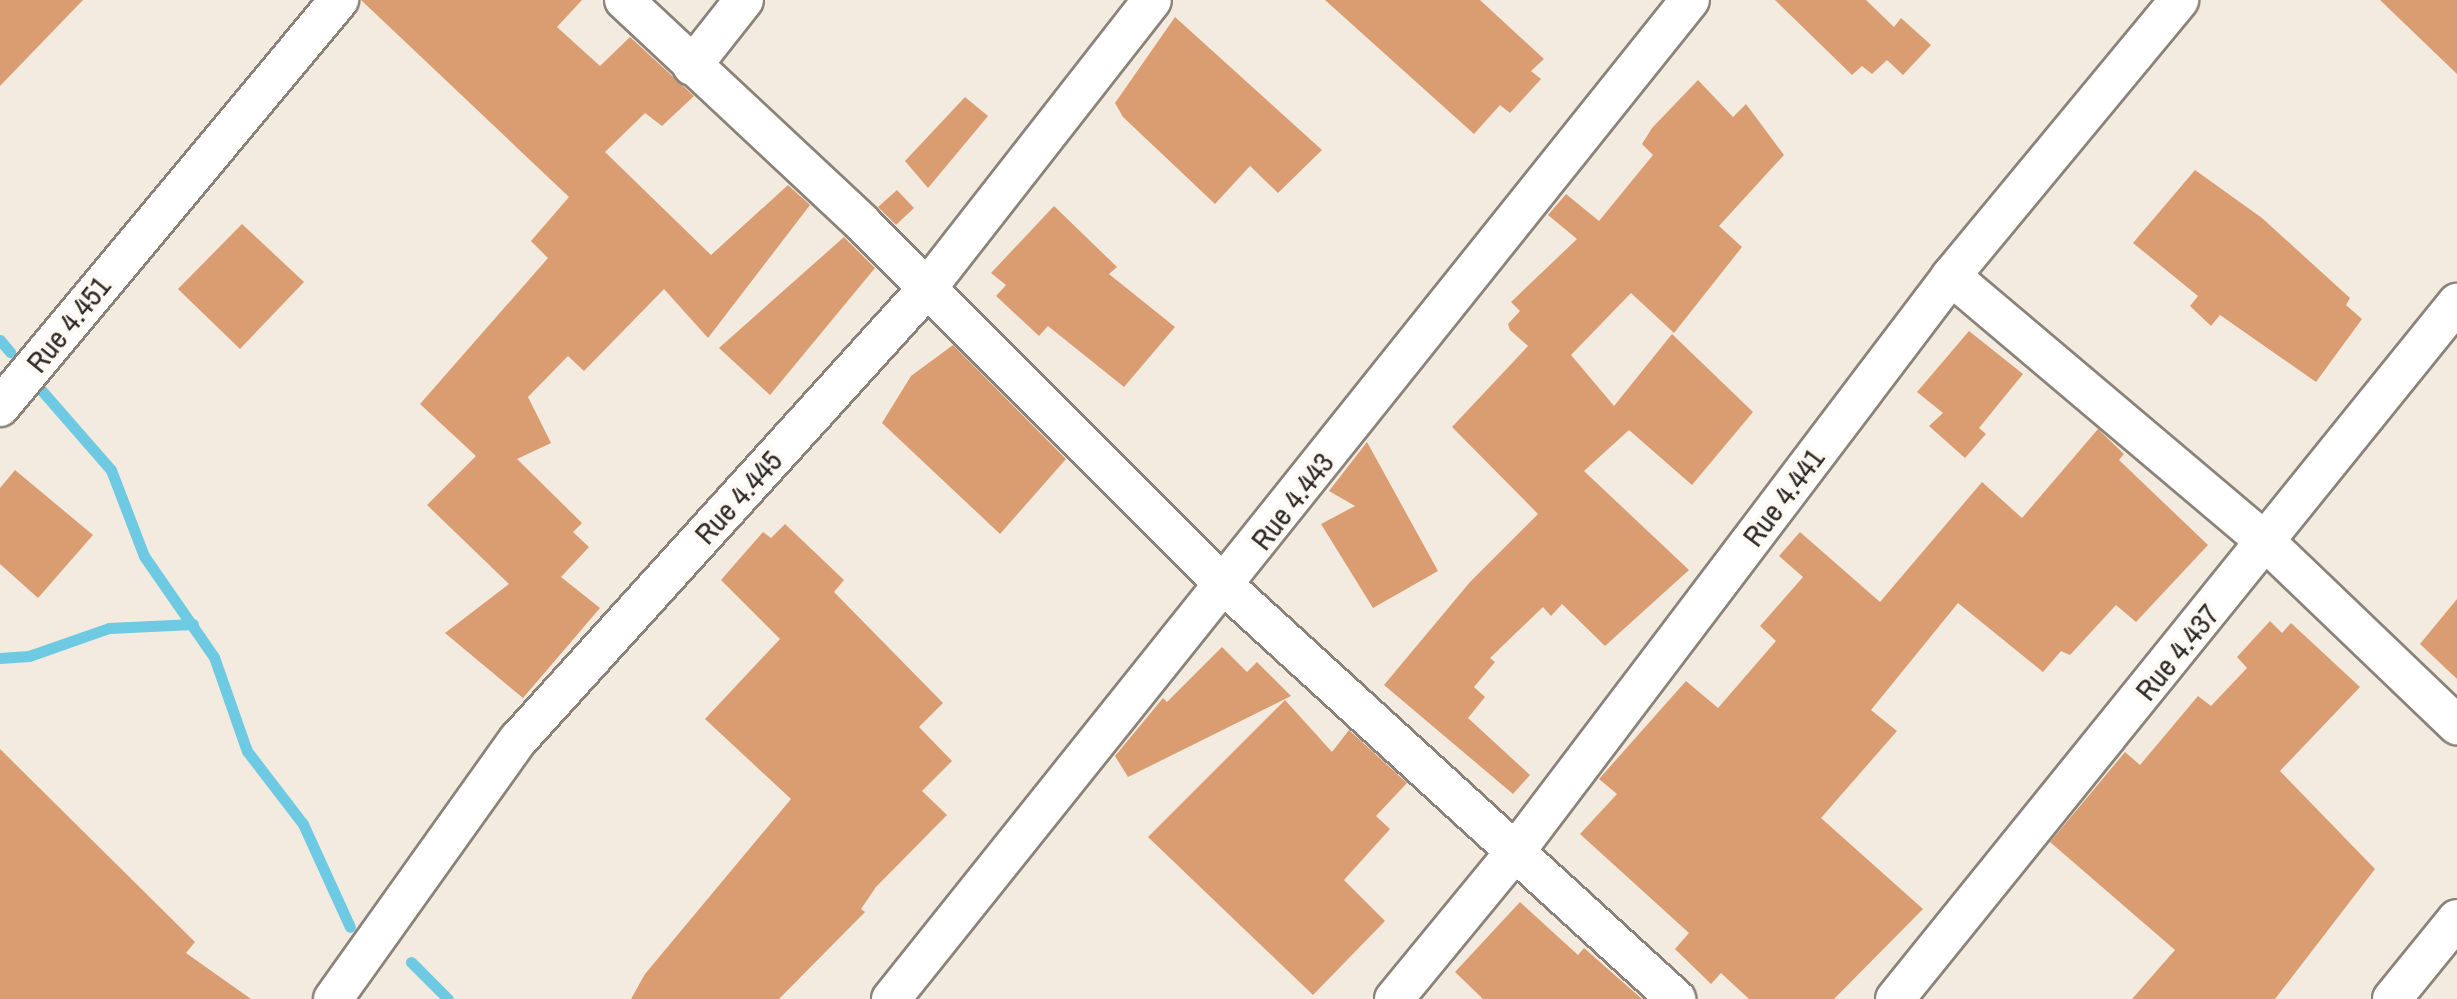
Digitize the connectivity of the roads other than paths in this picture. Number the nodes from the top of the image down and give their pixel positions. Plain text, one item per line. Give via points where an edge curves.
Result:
1 (339, 0) edge
2 (624, 0) edge
3 (744, 0) edge
4 (1152, 0) edge
5 (1690, 0) edge
6 (2179, 0) edge
7 (692, 66) junction
8 (1951, 276) junction
9 (924, 292) junction
10 (2457, 303) edge
11 (0, 407) edge
12 (2266, 542) junction
13 (1225, 586) junction
14 (2457, 725) edge
15 (1518, 848) junction
16 (2457, 918) edge
17 (332, 999) edge
18 (891, 999) edge
19 (1394, 999) edge
20 (1676, 999) edge
21 (1895, 999) edge
22 (2392, 999) edge

1 - 11 street, Rue 4.451
2 - 7 street
3 - 7 street
4 - 9 street, Rue 4.445
5 - 13 street, Rue 4.443
6 - 8 street, Rue 4.441
7 - 9 street via 862,223
8 - 12 street
8 - 15 street, Rue 4.441
9 - 13 street
9 - 17 street, Rue 4.445 via 518,740
10 - 12 street, Rue 4.437
12 - 14 street
12 - 21 street, Rue 4.437
13 - 15 street
13 - 18 street, Rue 4.443
15 - 19 street, Rue 4.441
15 - 20 street
16 - 22 street

